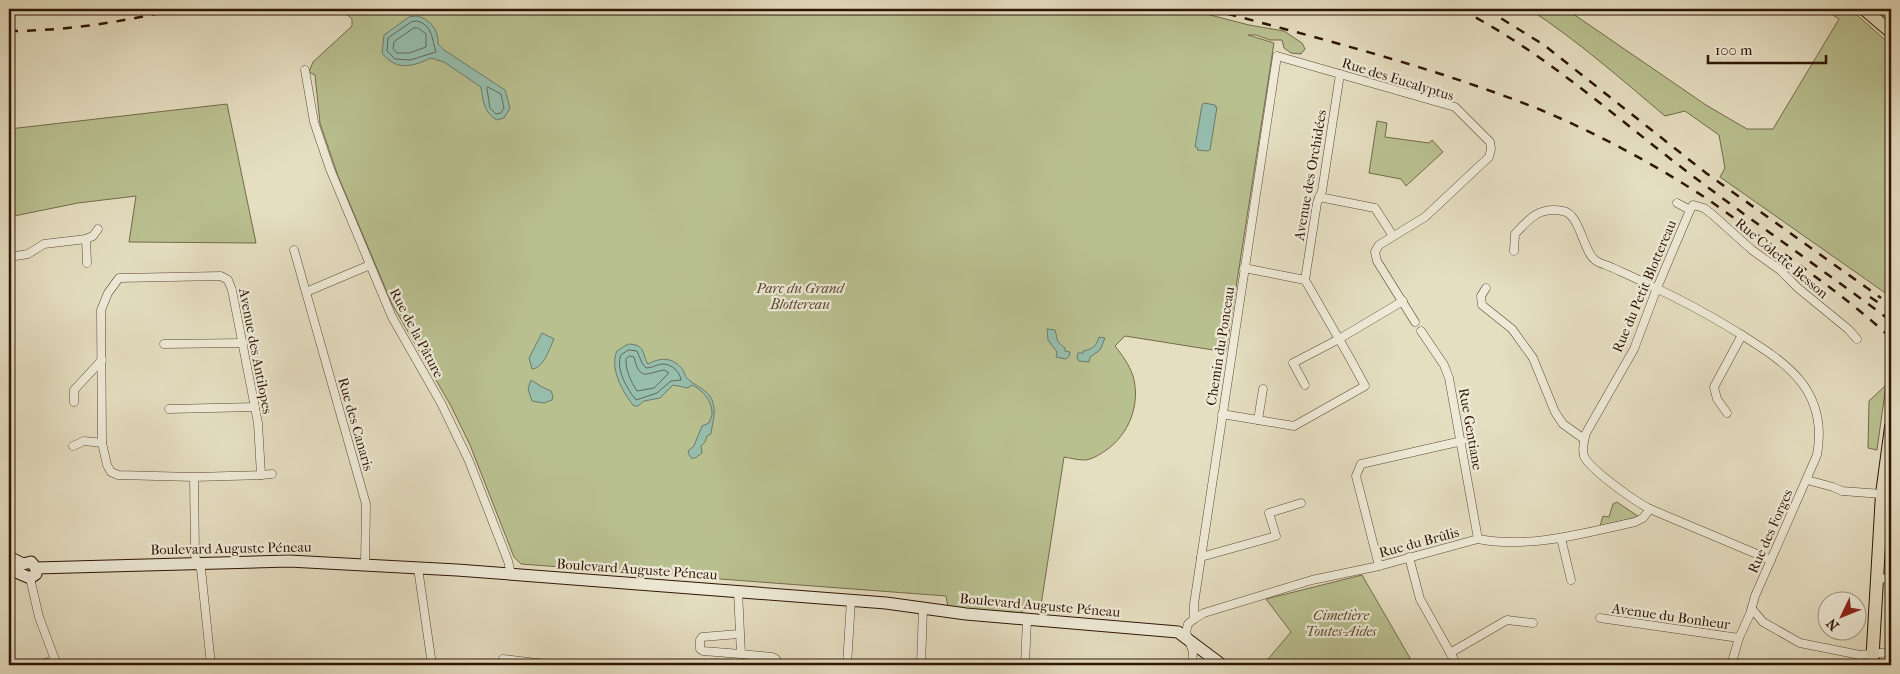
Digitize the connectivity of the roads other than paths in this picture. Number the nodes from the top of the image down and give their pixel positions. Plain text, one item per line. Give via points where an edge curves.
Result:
1 (1864, 9) edge
2 (1891, 32) edge
3 (1277, 56) joint
4 (305, 70) dead end
5 (1340, 74) junction
6 (1319, 197) junction
7 (1677, 203) dead end
8 (1690, 210) junction
9 (98, 229) dead end
10 (1393, 236) junction
11 (86, 239) junction
12 (294, 250) dead end
13 (1514, 252) dead end
14 (9, 257) edge
15 (88, 263) dead end
16 (370, 265) junction
17 (1244, 268) junction
18 (1305, 280) junction
19 (1486, 288) dead end
20 (1657, 288) junction
21 (306, 292) junction
22 (1403, 301) junction
23 (1415, 322) dead end
24 (1421, 331) dead end
25 (1742, 335) junction
26 (1858, 338) dead end
27 (1339, 339) junction
28 (243, 343) junction
29 (164, 344) dead end
30 (102, 360) junction
31 (1305, 385) dead end
32 (1263, 389) dead end
33 (74, 402) dead end
34 (255, 407) junction
35 (169, 409) dead end
36 (1727, 412) dead end
37 (1222, 414) junction
38 (1258, 420) junction
39 (1891, 428) edge
40 (1584, 440) junction
41 (1462, 441) junction
42 (102, 443) junction
43 (72, 446) dead end
44 (1888, 466) edge
45 (272, 474) dead end
46 (260, 475) junction
47 (194, 477) junction
48 (1807, 480) junction
49 (1882, 494) junction
50 (1301, 503) dead end
51 (1650, 509) junction
52 (1561, 538) junction
53 (1478, 539) junction
54 (1409, 557) junction
55 (1201, 558) junction
56 (1771, 560) junction
57 (9, 563) edge
58 (197, 563) junction
59 (365, 565) junction
60 (1379, 566) junction
61 (418, 568) junction
62 (25, 573) junction
63 (511, 574) junction
64 (1891, 578) edge
65 (1877, 579) junction
66 (1571, 580) dead end
67 (738, 591) junction
68 (852, 600) junction
69 (923, 608) junction
70 (1752, 609) junction
71 (1600, 618) dead end
72 (1027, 619) junction
73 (1194, 619) junction
74 (1533, 624) dead end
75 (739, 634) junction
76 (1187, 637) junction
77 (1739, 638) junction
78 (1450, 652) junction
79 (1891, 652) edge
80 (741, 654) junction
81 (503, 659) dead end
82 (1872, 660) edge
83 (56, 663) edge
84 (523, 663) edge
85 (36, 665) edge
86 (211, 665) edge
87 (432, 665) edge
88 (554, 665) edge
89 (778, 665) edge
90 (847, 665) edge
91 (921, 665) edge
92 (1025, 665) edge
93 (1192, 665) edge
94 (1222, 665) edge
95 (1457, 665) edge
96 (1730, 665) edge

1 - 2 main road
3 - 5 street, Rue des Eucalyptus
3 - 17 street, Chemin du Ponceau
4 - 16 street, Rue de la Pâture via 314,122
5 - 6 street, Avenue des Orchidées
5 - 10 street, Rue des Eucalyptus via 1455,107 1490,142 1489,158 1431,212
6 - 10 street via 1375,208
6 - 18 street, Avenue des Orchidées
7 - 8 street, Rue du Petit Blottereau
8 - 20 street, Rue du Petit Blottereau
8 - 26 street, Rue Colette Besson via 1693,205 1704,208
9 - 11 street
10 - 22 street, Rue des Eucalyptus via 1379,245 1375,252
11 - 14 street via 44,244 28,254
11 - 15 street
12 - 21 street, Rue des Canaris
13 - 20 street via 1515,234 1534,214 1563,211 1572,217 1594,259
16 - 21 street
16 - 63 street, Rue de la Pâture via 392,317 441,403 469,461
17 - 18 street
17 - 37 street, Chemin du Ponceau
18 - 27 street
19 - 40 street via 1481,296 1482,305 1512,329 1533,358 1555,412 1563,424
20 - 25 street
20 - 40 street, Rue du Petit Blottereau via 1634,349
21 - 59 street, Rue des Canaris via 366,504
22 - 23 street, Rue des Eucalyptus
22 - 27 street
24 - 41 street, Rue Gentiane via 1444,364
25 - 36 street via 1714,387 1717,399
25 - 48 street via 1788,366 1811,399 1818,422 1819,441
27 - 31 street via 1293,363
27 - 38 street via 1366,386 1294,426
28 - 29 street
28 - 30 street, Avenue des Antilopes via 232,290 228,280 221,276 119,278 101,310
28 - 34 street, Avenue des Antilopes
30 - 33 street via 74,390
30 - 42 street, Avenue des Antilopes
32 - 38 street
34 - 35 street
34 - 46 street, Avenue des Antilopes
37 - 38 street
37 - 55 street, Chemin du Ponceau
39 - 44 main road
40 - 51 street via 1584,456 1589,463 1636,502
41 - 53 street, Rue Gentiane
41 - 60 street via 1361,464 1356,476
42 - 43 street via 84,441
42 - 47 street, Avenue des Antilopes via 107,466 118,475
44 - 49 main road
45 - 46 street, Avenue des Antilopes
46 - 47 street, Avenue des Antilopes
47 - 58 street via 194,556
48 - 49 street, Rue des Forges via 1842,491
48 - 56 street, Rue des Forges
49 - 65 main road
50 - 55 street via 1269,513 1276,536
51 - 52 street, Rue du Brûlis via 1636,522
51 - 56 street
52 - 53 street, Rue du Brûlis via 1493,542
52 - 66 street
53 - 54 street, Rue du Brûlis
54 - 60 street, Rue du Brûlis
54 - 78 street via 1420,600
55 - 73 street, Chemin du Ponceau
56 - 70 street, Rue des Forges
57 - 62 street
58 - 59 street, Boulevard Auguste Péneau via 289,561
58 - 62 street, Boulevard Auguste Péneau via 36,568 36,574
58 - 86 street via 201,569
59 - 61 street, Boulevard Auguste Péneau
60 - 73 street, Rue du Brûlis via 1288,587
61 - 63 street, Boulevard Auguste Péneau
61 - 87 street
62 - 83 street
63 - 67 street, Boulevard Auguste Péneau
64 - 65 street
65 - 82 main road
67 - 68 street, Boulevard Auguste Péneau
67 - 75 street
68 - 69 street, Boulevard Auguste Péneau
68 - 90 street
69 - 72 street, Boulevard Auguste Péneau
69 - 91 street
70 - 77 street, Rue des Forges
70 - 82 street via 1764,622 1800,644
71 - 77 street, Avenue du Bonheur
72 - 76 street, Boulevard Auguste Péneau via 1168,630
72 - 92 street
73 - 76 street, Chemin du Ponceau via 1188,624
74 - 78 street via 1507,620
75 - 80 street
75 - 80 street via 702,638 700,649
76 - 93 street via 1193,652
76 - 94 street, Boulevard Auguste Péneau
77 - 96 street, Rue des Forges
78 - 95 street
79 - 82 street
80 - 89 street via 772,657
81 - 84 street
83 - 85 street
84 - 88 street

